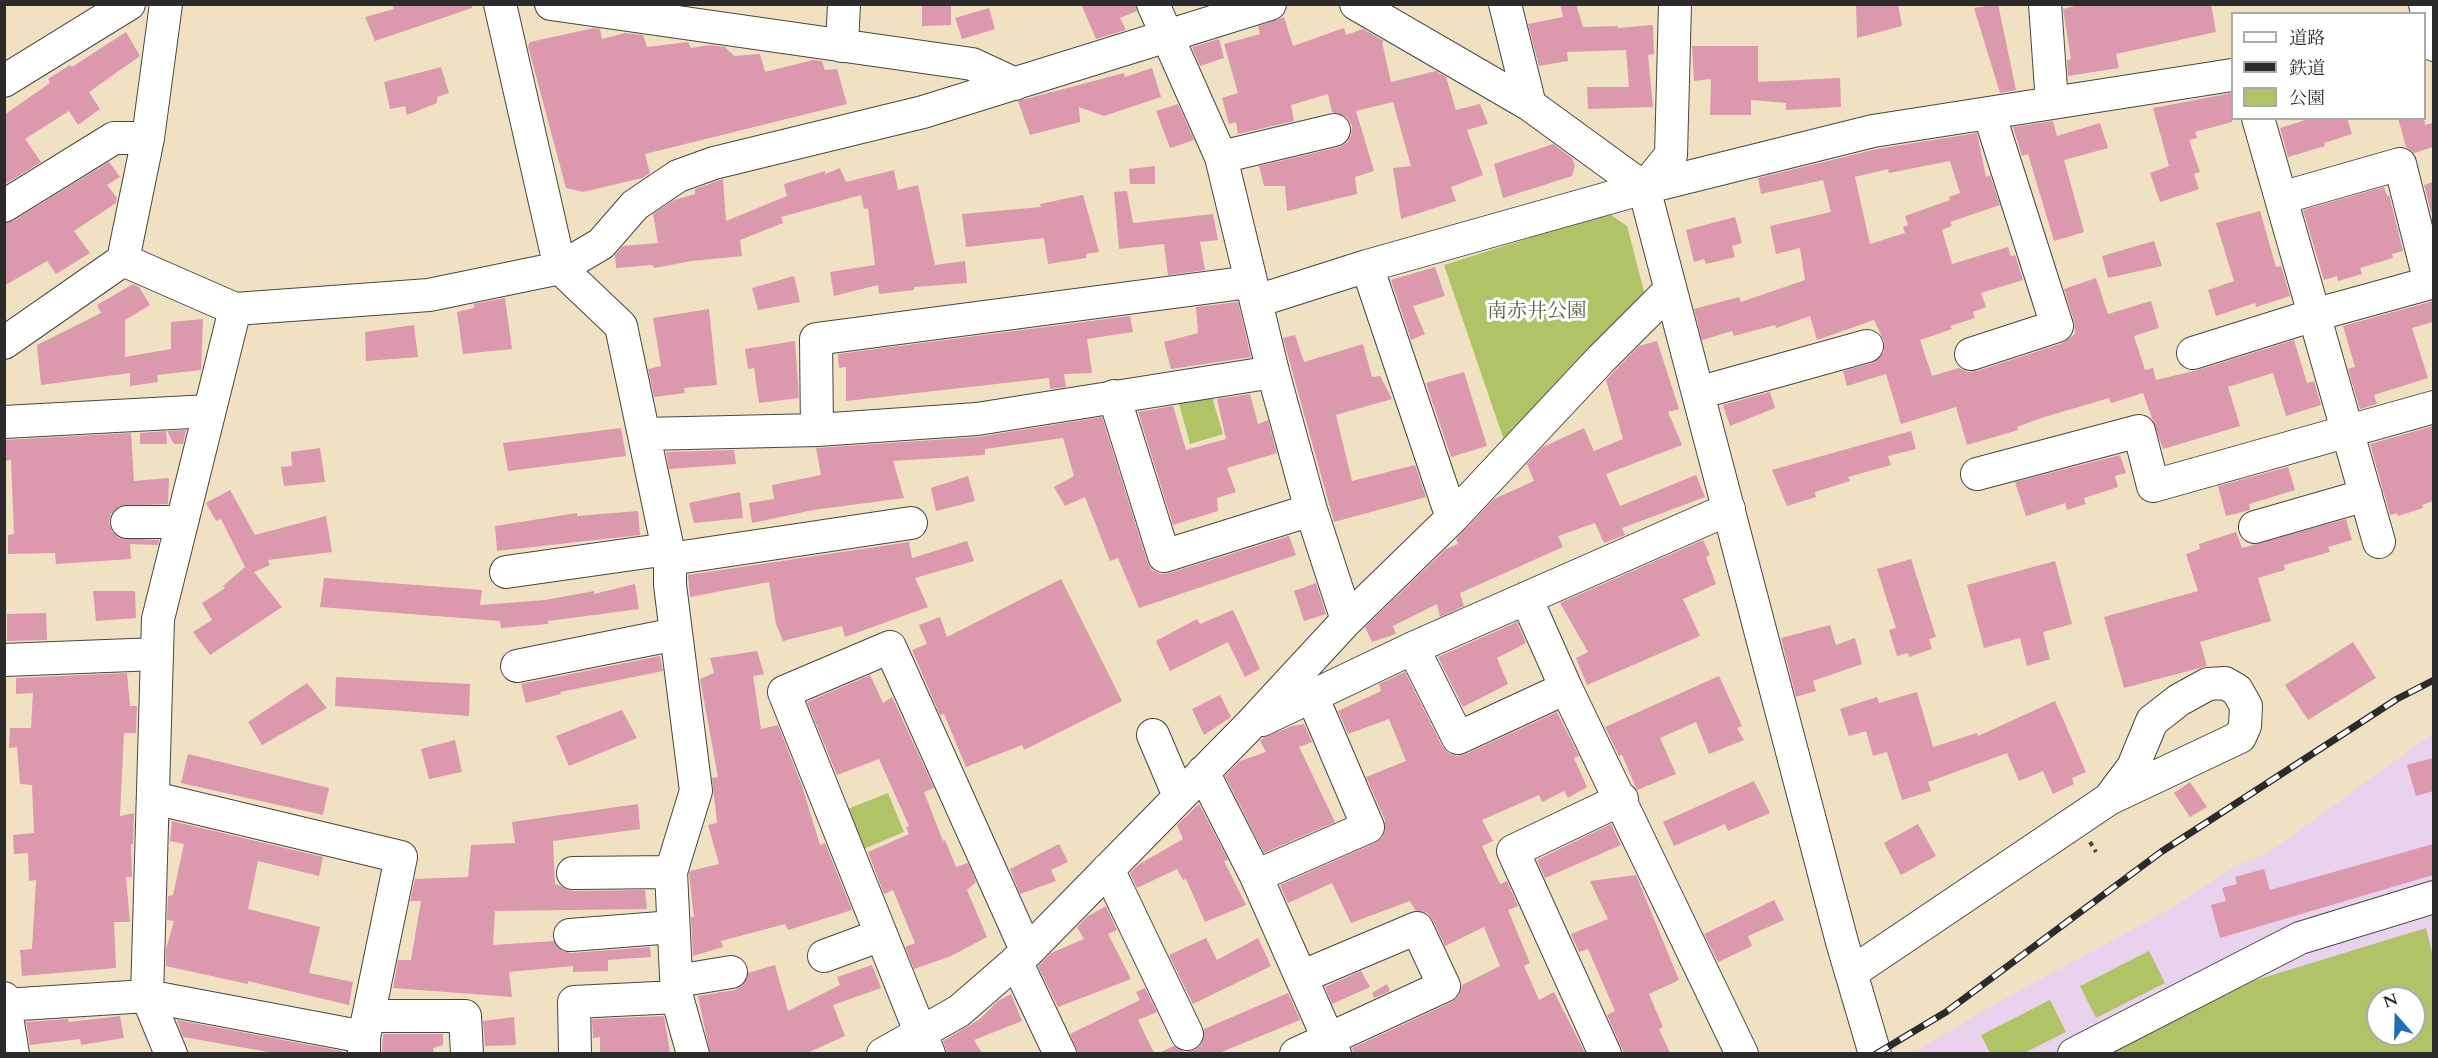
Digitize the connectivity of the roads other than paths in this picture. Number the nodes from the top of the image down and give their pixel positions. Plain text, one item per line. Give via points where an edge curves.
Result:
1 (129, 4) edge
2 (166, 4) edge
3 (500, 4) edge
4 (551, 4) edge
5 (844, 4) edge
6 (1153, 4) edge
7 (1270, 4) edge
8 (1356, 4) edge
9 (1505, 4) edge
10 (1675, 4) edge
11 (2045, 4) edge
12 (2425, 4) edge
13 (1169, 36) junction
14 (2431, 43) edge
15 (842, 46) junction
16 (2231, 75) edge
17 (4, 81) edge
18 (1015, 84) junction
19 (2052, 103) junction
20 (1530, 105) junction
21 (1989, 113) junction
22 (2259, 120) edge
23 (1334, 130) dead end
24 (148, 138) junction
25 (1221, 157) junction
26 (1644, 188) junction
27 (2281, 198) junction
28 (4, 206) edge
29 (123, 260) junction
30 (1367, 266) junction
31 (560, 268) junction
32 (1669, 291) junction
33 (1253, 292) junction
34 (235, 309) junction
35 (2314, 315) junction
36 (4, 343) edge
37 (1867, 346) dead end
38 (2193, 353) dead end
39 (1971, 354) dead end
40 (1273, 372) junction
41 (1698, 393) junction
42 (1114, 396) junction
43 (2433, 406) edge
44 (209, 411) junction
45 (4, 422) edge
46 (817, 430) junction
47 (2347, 430) junction
48 (645, 434) junction
49 (1977, 474) dead end
50 (2366, 495) junction
51 (1729, 508) junction
52 (1311, 510) junction
53 (1452, 518) junction
54 (127, 522) dead end
55 (182, 522) junction
56 (911, 523) dead end
57 (2255, 527) dead end
58 (2379, 542) dead end
59 (669, 554) junction
60 (506, 572) dead end
61 (1526, 598) junction
62 (1347, 620) junction
63 (676, 634) junction
64 (1413, 648) junction
65 (157, 654) junction
66 (4, 660) edge
67 (517, 666) dead end
68 (1566, 688) junction
69 (1312, 696) junction
70 (1248, 727) junction
71 (1153, 735) dead end
72 (1203, 772) junction
73 (1179, 795) junction
74 (154, 798) junction
75 (2109, 799) dead end
76 (1622, 800) junction
77 (1108, 869) junction
78 (670, 872) junction
79 (573, 873) dead end
80 (1256, 876) junction
81 (2433, 897) edge
82 (674, 927) junction
83 (570, 935) dead end
84 (881, 935) junction
85 (824, 956) dead end
86 (1022, 957) junction
87 (731, 972) dead end
88 (1851, 973) junction
89 (1301, 977) junction
90 (677, 989) junction
91 (147, 996) junction
92 (4, 998) edge
93 (5, 1005) edge
94 (1187, 1034) dead end
95 (366, 1035) edge
96 (925, 1044) edge
97 (1332, 1046) edge
98 (13, 1053) edge
99 (171, 1053) edge
100 (467, 1053) edge
101 (575, 1053) edge
102 (693, 1053) edge
103 (883, 1053) edge
104 (1059, 1053) edge
105 (1296, 1053) edge
106 (1605, 1053) edge
107 (1742, 1053) edge
108 (1875, 1053) edge
109 (2074, 1053) edge

1 - 17 street
2 - 24 street
3 - 31 street
4 - 15 street
5 - 15 street
6 - 13 street
7 - 13 street
8 - 20 street
9 - 20 street
10 - 26 street via 1671,155
11 - 19 street
12 - 14 street
13 - 18 street
13 - 25 street
15 - 18 street via 972,64
16 - 19 street
18 - 31 street via 923,112 714,163 678,177 635,205 601,244
19 - 21 street
20 - 26 street
21 - 26 street via 1873,131
21 - 39 street via 2057,326
22 - 27 street
23 - 25 street
24 - 28 street via 114,138
24 - 29 street
25 - 33 street
26 - 30 street
26 - 32 street
27 - 35 street
27 - 35 street via 2400,164 2430,283
29 - 34 street
29 - 36 street
30 - 33 street
30 - 53 street
31 - 34 street via 429,295
31 - 48 street via 621,326
32 - 41 street
32 - 53 street
33 - 40 street
33 - 46 street via 816,339
34 - 44 street
35 - 38 street
35 - 47 street
37 - 41 street
40 - 42 street
40 - 52 street
41 - 51 street
42 - 46 street via 977,419
42 - 52 street via 1164,556
43 - 47 street
44 - 45 street
44 - 55 street
46 - 48 street
47 - 49 street via 2153,486 2139,431
47 - 50 street
48 - 59 street
50 - 57 street
50 - 58 street
51 - 61 street
51 - 88 street
52 - 62 street
53 - 62 street
54 - 55 street
55 - 65 street via 158,619
56 - 59 street
59 - 60 street
59 - 63 street
61 - 64 street
61 - 68 street
62 - 70 street
63 - 67 street
63 - 78 street via 696,791
64 - 68 street via 1458,738
64 - 69 street
65 - 66 street
65 - 74 street
68 - 76 street
69 - 70 street
69 - 80 street via 1368,827
70 - 72 street
71 - 73 street
72 - 73 street
72 - 80 street
73 - 77 street
74 - 91 street
74 - 95 street via 401,857
75 - 88 street
76 - 106 street via 1513,851
76 - 107 street
77 - 86 street
77 - 94 street
78 - 79 street
78 - 82 street
80 - 89 street
81 - 109 street via 2300,938
82 - 83 street
82 - 90 street
84 - 85 street
84 - 86 street via 784,692 890,647
84 - 96 street
86 - 96 street
86 - 104 street
87 - 90 street
88 - 108 street
89 - 97 street
89 - 97 street via 1417,928 1444,986
90 - 101 street via 574,1002
90 - 102 street
91 - 93 street
91 - 95 street
91 - 99 street
92 - 93 street
93 - 98 street
95 - 100 street via 465,1016
96 - 103 street
97 - 105 street

